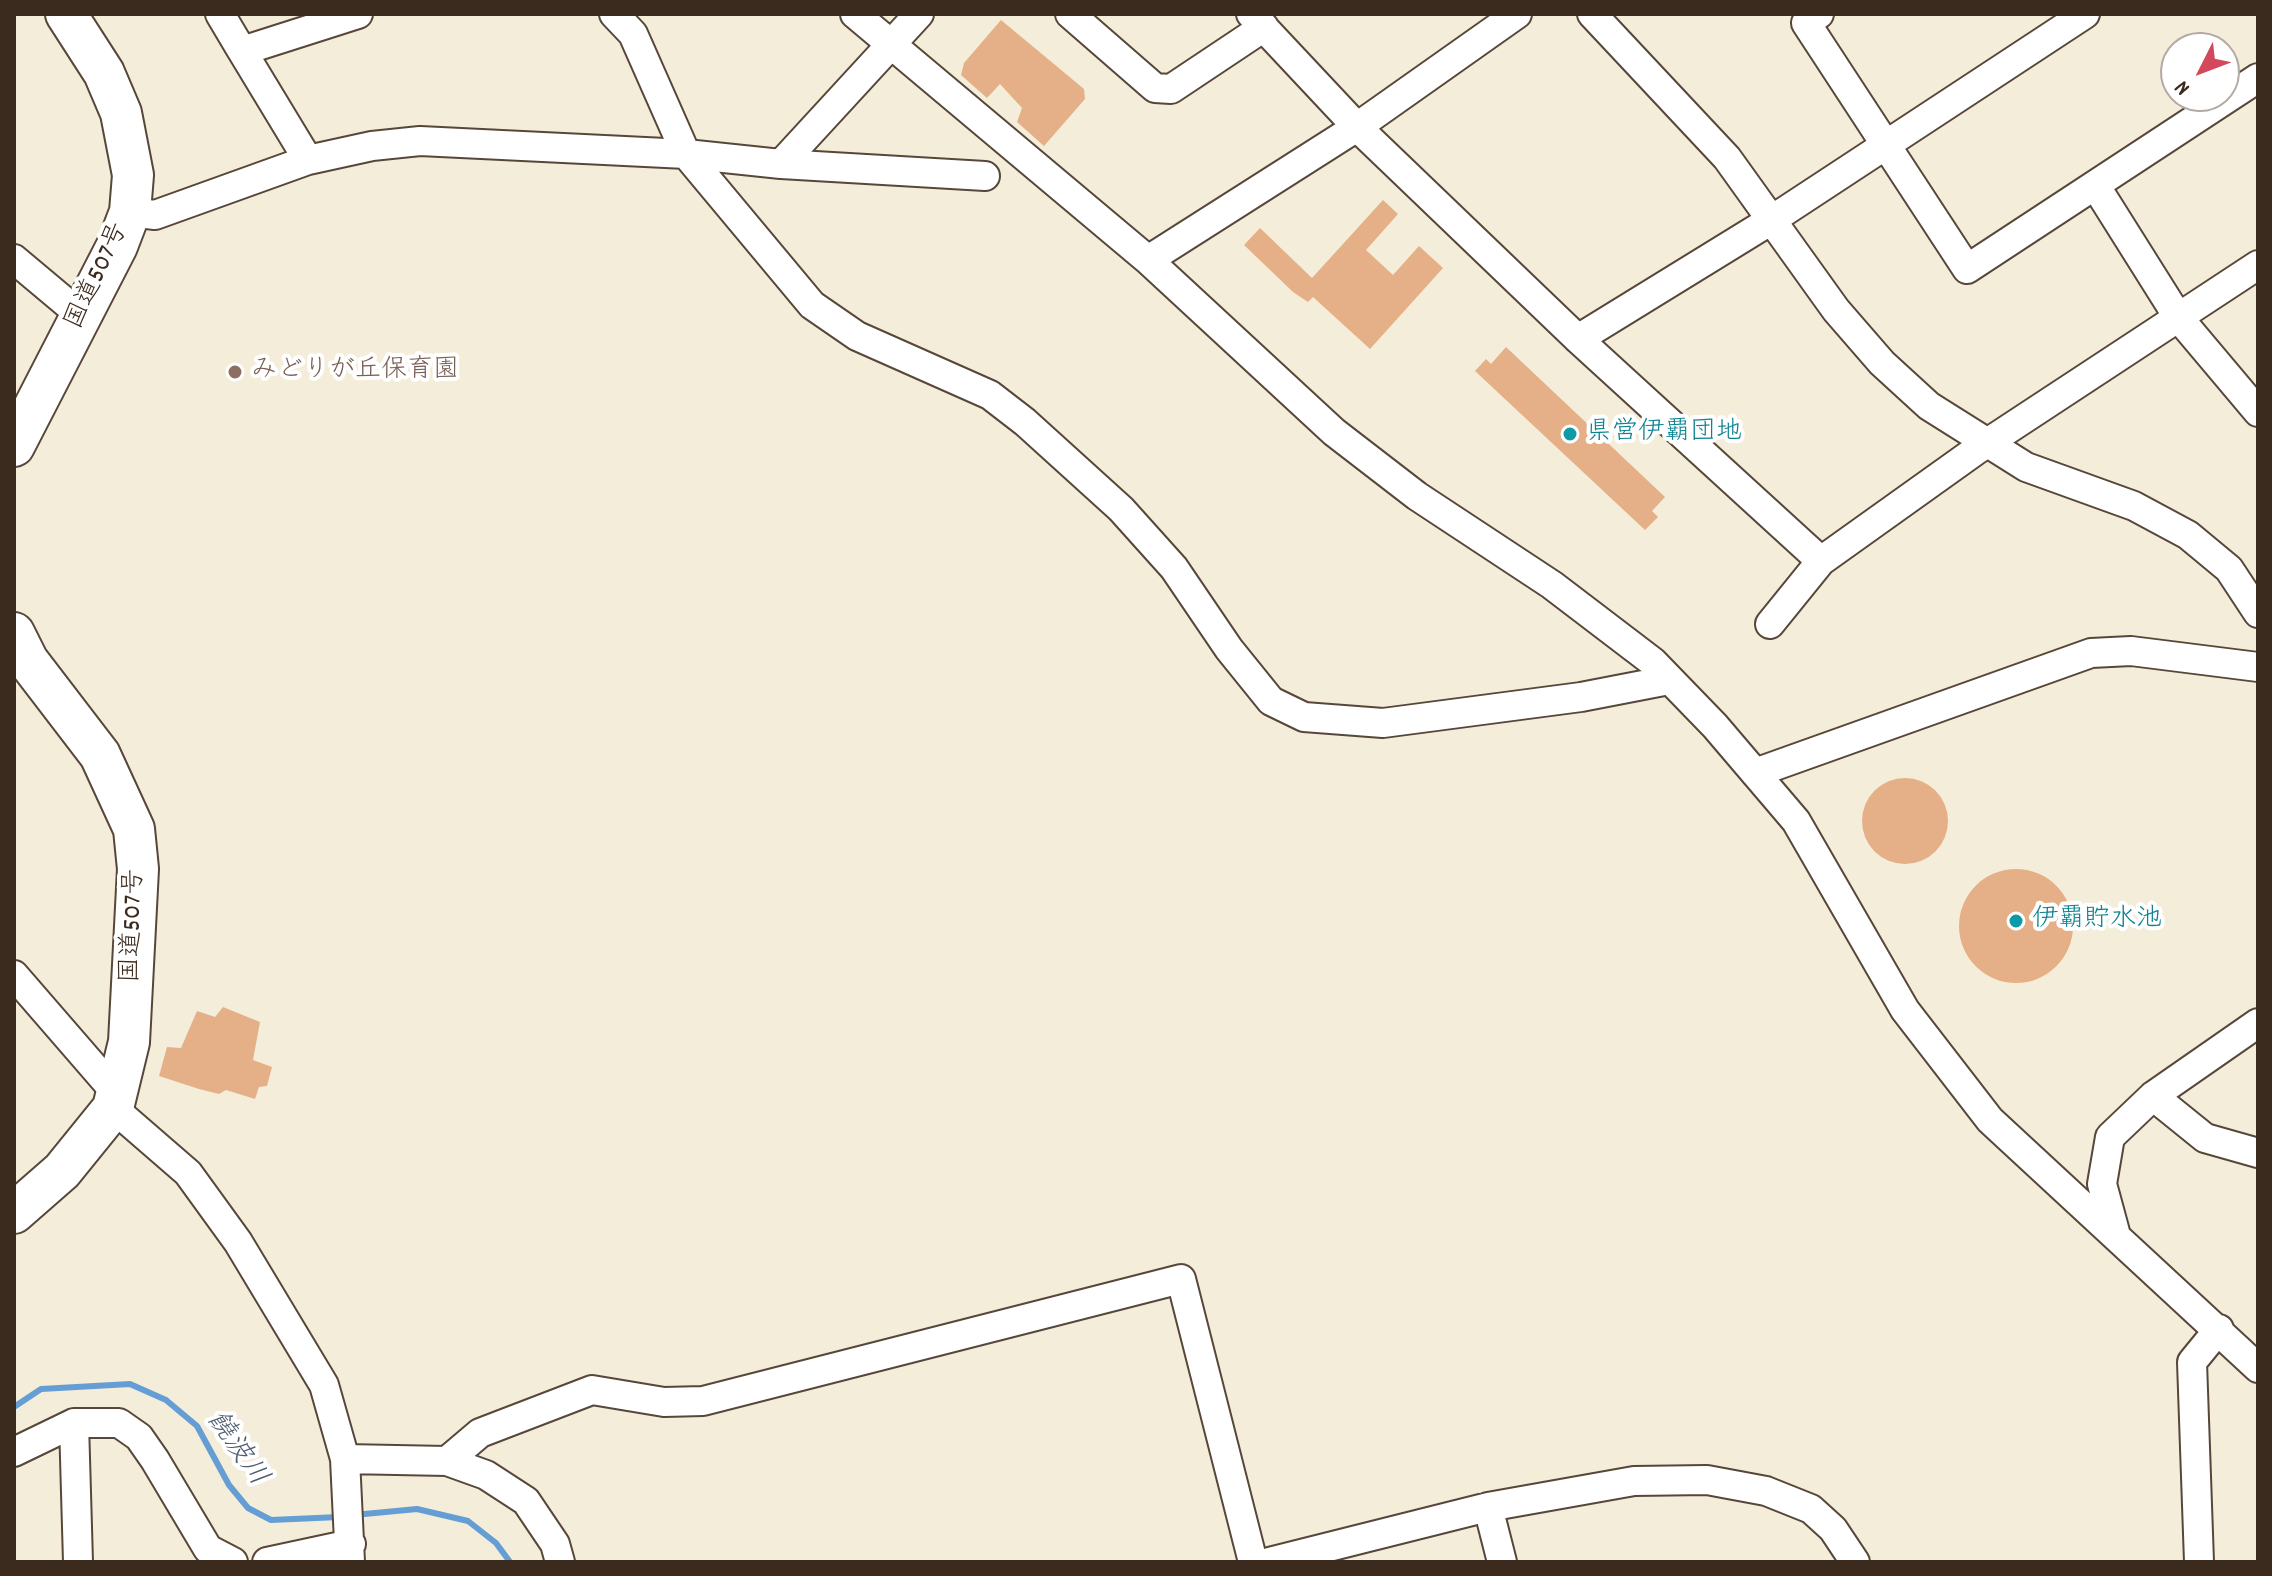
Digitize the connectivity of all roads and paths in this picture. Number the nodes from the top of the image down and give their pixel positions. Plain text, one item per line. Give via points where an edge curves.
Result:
1 (66, 14) edge
2 (220, 14) edge
3 (358, 14) edge
4 (614, 14) edge
5 (855, 14) edge
6 (919, 14) edge
7 (1070, 14) edge
8 (1517, 14) edge
9 (1592, 14) edge
10 (1819, 14) edge
11 (2085, 14) edge
12 (1258, 21) edge
13 (890, 45) junction
14 (242, 51) junction
15 (2258, 78) edge
16 (1357, 127) junction
17 (1886, 145) junction
18 (686, 154) junction
19 (308, 160) junction
20 (781, 164) junction
21 (985, 176) dead end
22 (2095, 185) junction
23 (130, 212) junction
24 (1773, 219) junction
25 (14, 259) edge
26 (1148, 260) junction
27 (2258, 265) edge
28 (82, 316) junction
29 (2178, 317) junction
30 (1578, 339) junction
31 (2258, 412) edge
32 (1987, 443) junction
33 (14, 446) edge
34 (1821, 561) junction
35 (2258, 613) edge
36 (1770, 624) dead end
37 (14, 633) edge
38 (2258, 667) edge
39 (1669, 680) junction
40 (1755, 773) junction
41 (14, 975) edge
42 (2258, 1023) edge
43 (2153, 1096) junction
44 (116, 1101) junction
45 (2258, 1153) edge
46 (14, 1213) edge
47 (2115, 1232) junction
48 (2219, 1329) junction
49 (2258, 1368) edge
50 (74, 1423) junction
51 (14, 1452) edge
52 (345, 1459) junction
53 (447, 1461) junction
54 (1488, 1507) junction
55 (351, 1548) edge
56 (78, 1562) edge
57 (233, 1562) edge
58 (267, 1562) edge
59 (560, 1562) edge
60 (1253, 1562) edge
61 (1269, 1562) edge
62 (1502, 1562) edge
63 (1855, 1562) edge
64 (2199, 1562) edge

1 - 23 highway, 国道507号 via 104,73 121,113 133,175
2 - 14 street
3 - 14 street
4 - 18 street via 633,34
5 - 13 street
6 - 13 street
7 - 12 street via 1155,88 1171,89
8 - 16 street
9 - 24 street via 1679,103
10 - 17 street via 1806,23
11 - 17 street
12 - 16 street
13 - 20 street
13 - 26 street
14 - 19 street
15 - 22 street
16 - 26 street
16 - 30 street
17 - 22 street via 1967,269
17 - 24 street
18 - 19 street via 420,141
18 - 20 street
18 - 39 street via 812,305 857,336 990,395 1121,509 1174,568 1271,701 1304,717 1383,723 1565,700
19 - 23 street via 155,215
20 - 21 street
22 - 29 street
23 - 28 highway, 国道507号
24 - 30 street
24 - 32 street via 1836,310 1882,363 1929,406
25 - 28 street
26 - 39 street via 1353,448 1631,643
27 - 29 street
28 - 33 highway, 国道507号
29 - 31 street
29 - 32 street
30 - 34 street
32 - 34 street
32 - 35 street via 2026,467 2134,506 2188,535 2229,569
34 - 36 street
37 - 44 highway, 国道507号 via 28,661 100,755 134,829 137,920 129,1042
38 - 40 street via 2131,651 2091,653
39 - 40 street
40 - 47 street via 1796,821 1905,1010 1990,1120
41 - 44 street
42 - 43 street
43 - 45 street via 2205,1138
43 - 47 street via 2110,1137 2102,1184
44 - 46 highway, 国道507号 via 62,1171
44 - 52 street via 188,1173 238,1242 324,1385
47 - 48 street
48 - 49 street
48 - 64 street via 2192,1362
50 - 51 street
50 - 56 street
50 - 57 street via 119,1423 139,1437 208,1549
52 - 53 street
52 - 55 street
53 - 59 street via 486,1475 526,1501 555,1544
53 - 60 street via 480,1433 592,1390 664,1402 703,1401 1181,1279
54 - 61 street
54 - 62 street
54 - 63 street via 1634,1481 1707,1480 1766,1491 1811,1509 1833,1529
55 - 58 street

